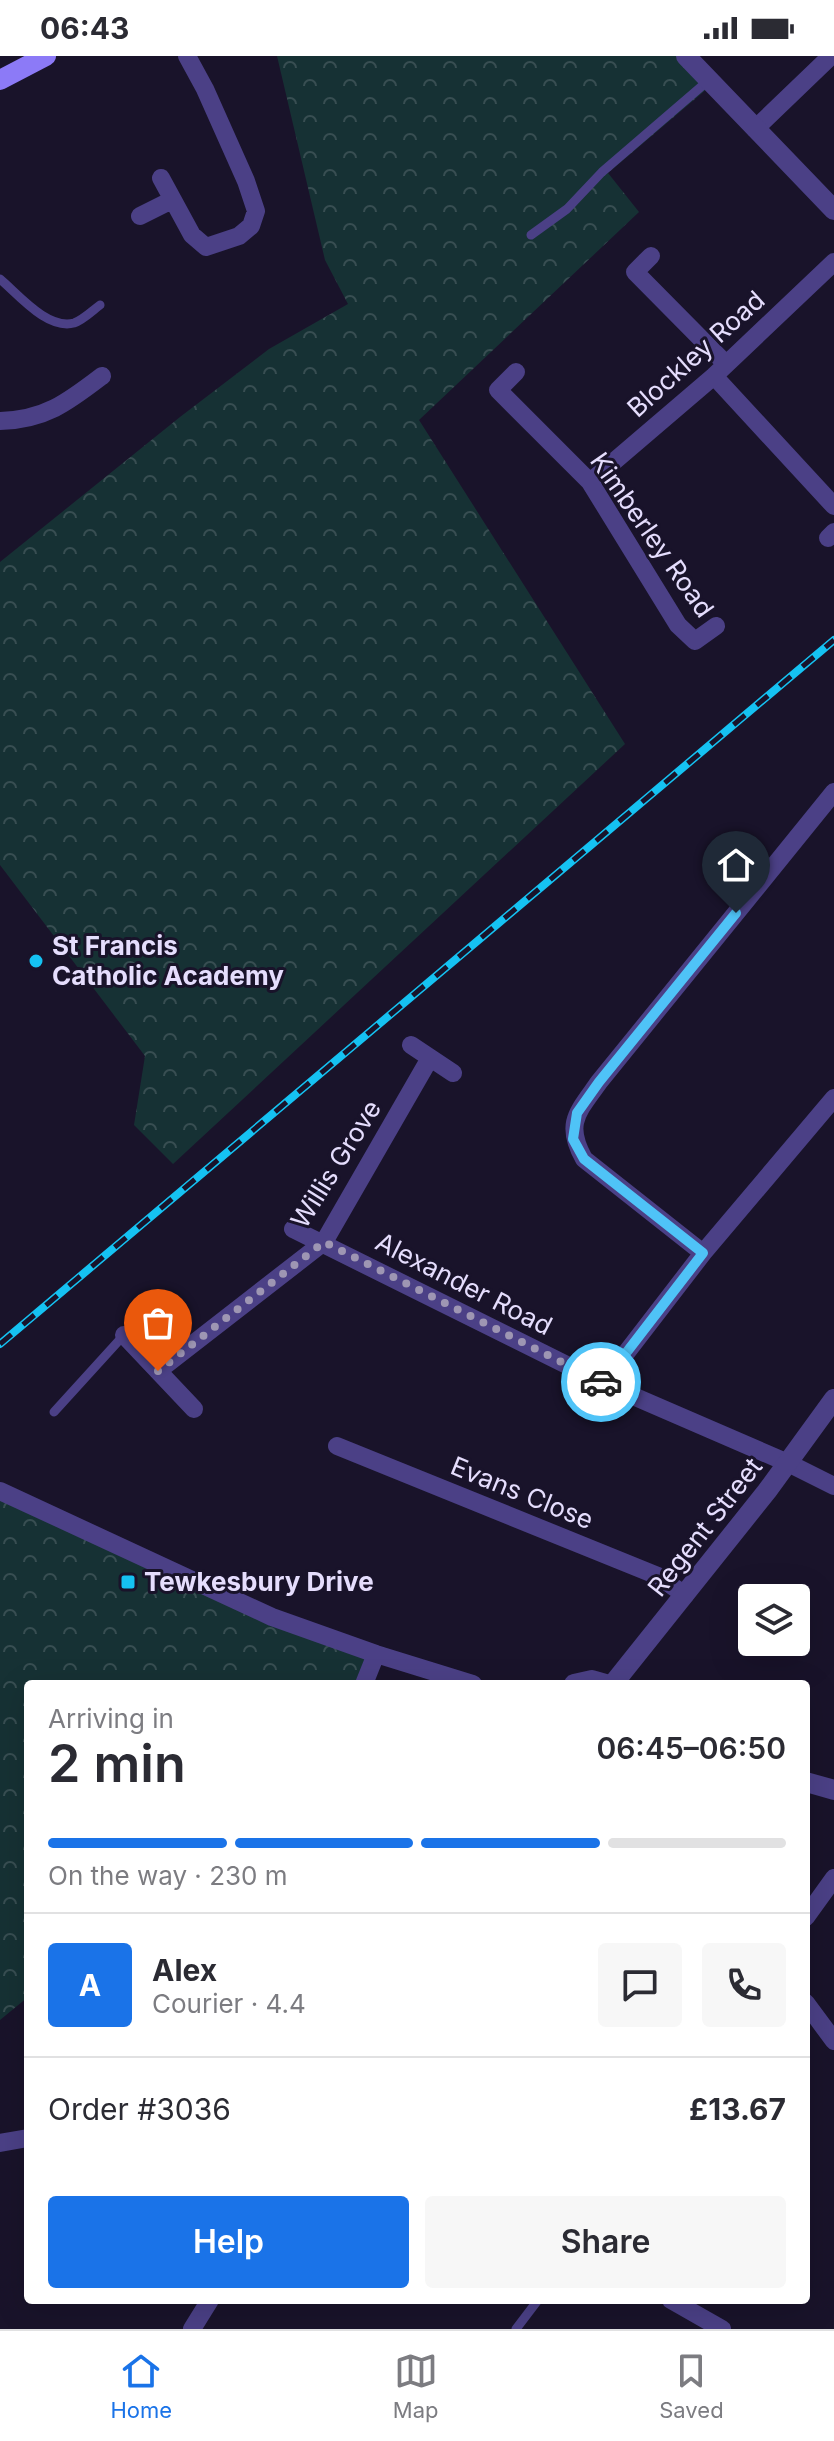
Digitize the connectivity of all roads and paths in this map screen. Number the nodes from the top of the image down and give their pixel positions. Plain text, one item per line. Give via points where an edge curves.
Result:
1 (46, 56) edge
2 (187, 56) edge
3 (686, 56) edge
4 (831, 56) edge
5 (0, 80) edge
6 (709, 80) junction
7 (755, 129) junction
8 (161, 178) dead end
9 (172, 200) junction
10 (834, 210) edge
11 (140, 216) dead end
12 (531, 235) dead end
13 (651, 256) dead end
14 (834, 262) edge
15 (0, 279) edge
16 (100, 305) dead end
17 (720, 370) junction
18 (516, 372) dead end
19 (102, 376) dead end
20 (0, 421) edge
21 (590, 482) junction
22 (834, 506) edge
23 (716, 626) dead end
24 (834, 792) edge
25 (411, 1045) dead end
26 (430, 1058) junction
27 (453, 1073) dead end
28 (834, 1098) edge
29 (293, 1229) dead end
30 (324, 1242) junction
31 (703, 1253) junction
32 (124, 1335) joint
33 (158, 1371) junction
34 (603, 1383) junction
35 (834, 1399) edge
36 (194, 1409) dead end
37 (54, 1412) dead end
38 (337, 1446) dead end
39 (788, 1463) junction
40 (834, 1486) edge
41 (0, 1491) edge
42 (685, 1595) junction
43 (376, 1654) junction
44 (366, 1680) edge
45 (460, 1680) edge
46 (616, 1680) edge
47 (810, 1783) edge
48 (834, 1790) edge
49 (833, 1881) edge
50 (810, 1912) edge
51 (810, 2008) edge
52 (834, 2041) edge
53 (24, 2139) edge
54 (0, 2143) edge
55 (208, 2304) edge
56 (535, 2304) edge
57 (684, 2304) edge
58 (527, 2316) junction
59 (192, 2329) edge
60 (516, 2329) edge
61 (526, 2329) edge
62 (722, 2329) edge

1 - 5 main road
2 - 9 street via 256,211 251,226 239,236 206,247 192,235
3 - 6 street
4 - 7 street
6 - 7 street
6 - 12 lane via 567,209
7 - 10 street
8 - 9 street
9 - 11 street
13 - 17 street via 635,272
14 - 17 street, Blockley Road
15 - 16 lane via 50,320 64,324
17 - 21 street, Blockley Road
17 - 22 street
18 - 21 street, Kimberley Road via 498,390
19 - 20 street via 60,407 24,420
21 - 23 street, Kimberley Road via 678,625 695,641
24 - 31 street via 577,1113 573,1139 584,1159
25 - 26 street
26 - 27 street
26 - 30 street, Willis Grove
28 - 31 street
29 - 30 street, Alexander Road
30 - 33 street, Willis Grove
30 - 34 street, Alexander Road
31 - 34 street
32 - 33 street
32 - 37 lane
33 - 36 street
34 - 39 street, Alexander Road
35 - 39 street, Regent Street
38 - 42 street, Evans Close via 658,1576
39 - 40 street, Alexander Road
39 - 42 street, Regent Street
41 - 43 street via 272,1617
42 - 46 street, Regent Street
43 - 44 street
43 - 45 street
47 - 48 street
49 - 50 street
51 - 52 street
53 - 54 street
55 - 59 street
56 - 58 lane
57 - 62 street
58 - 60 lane
58 - 61 lane

